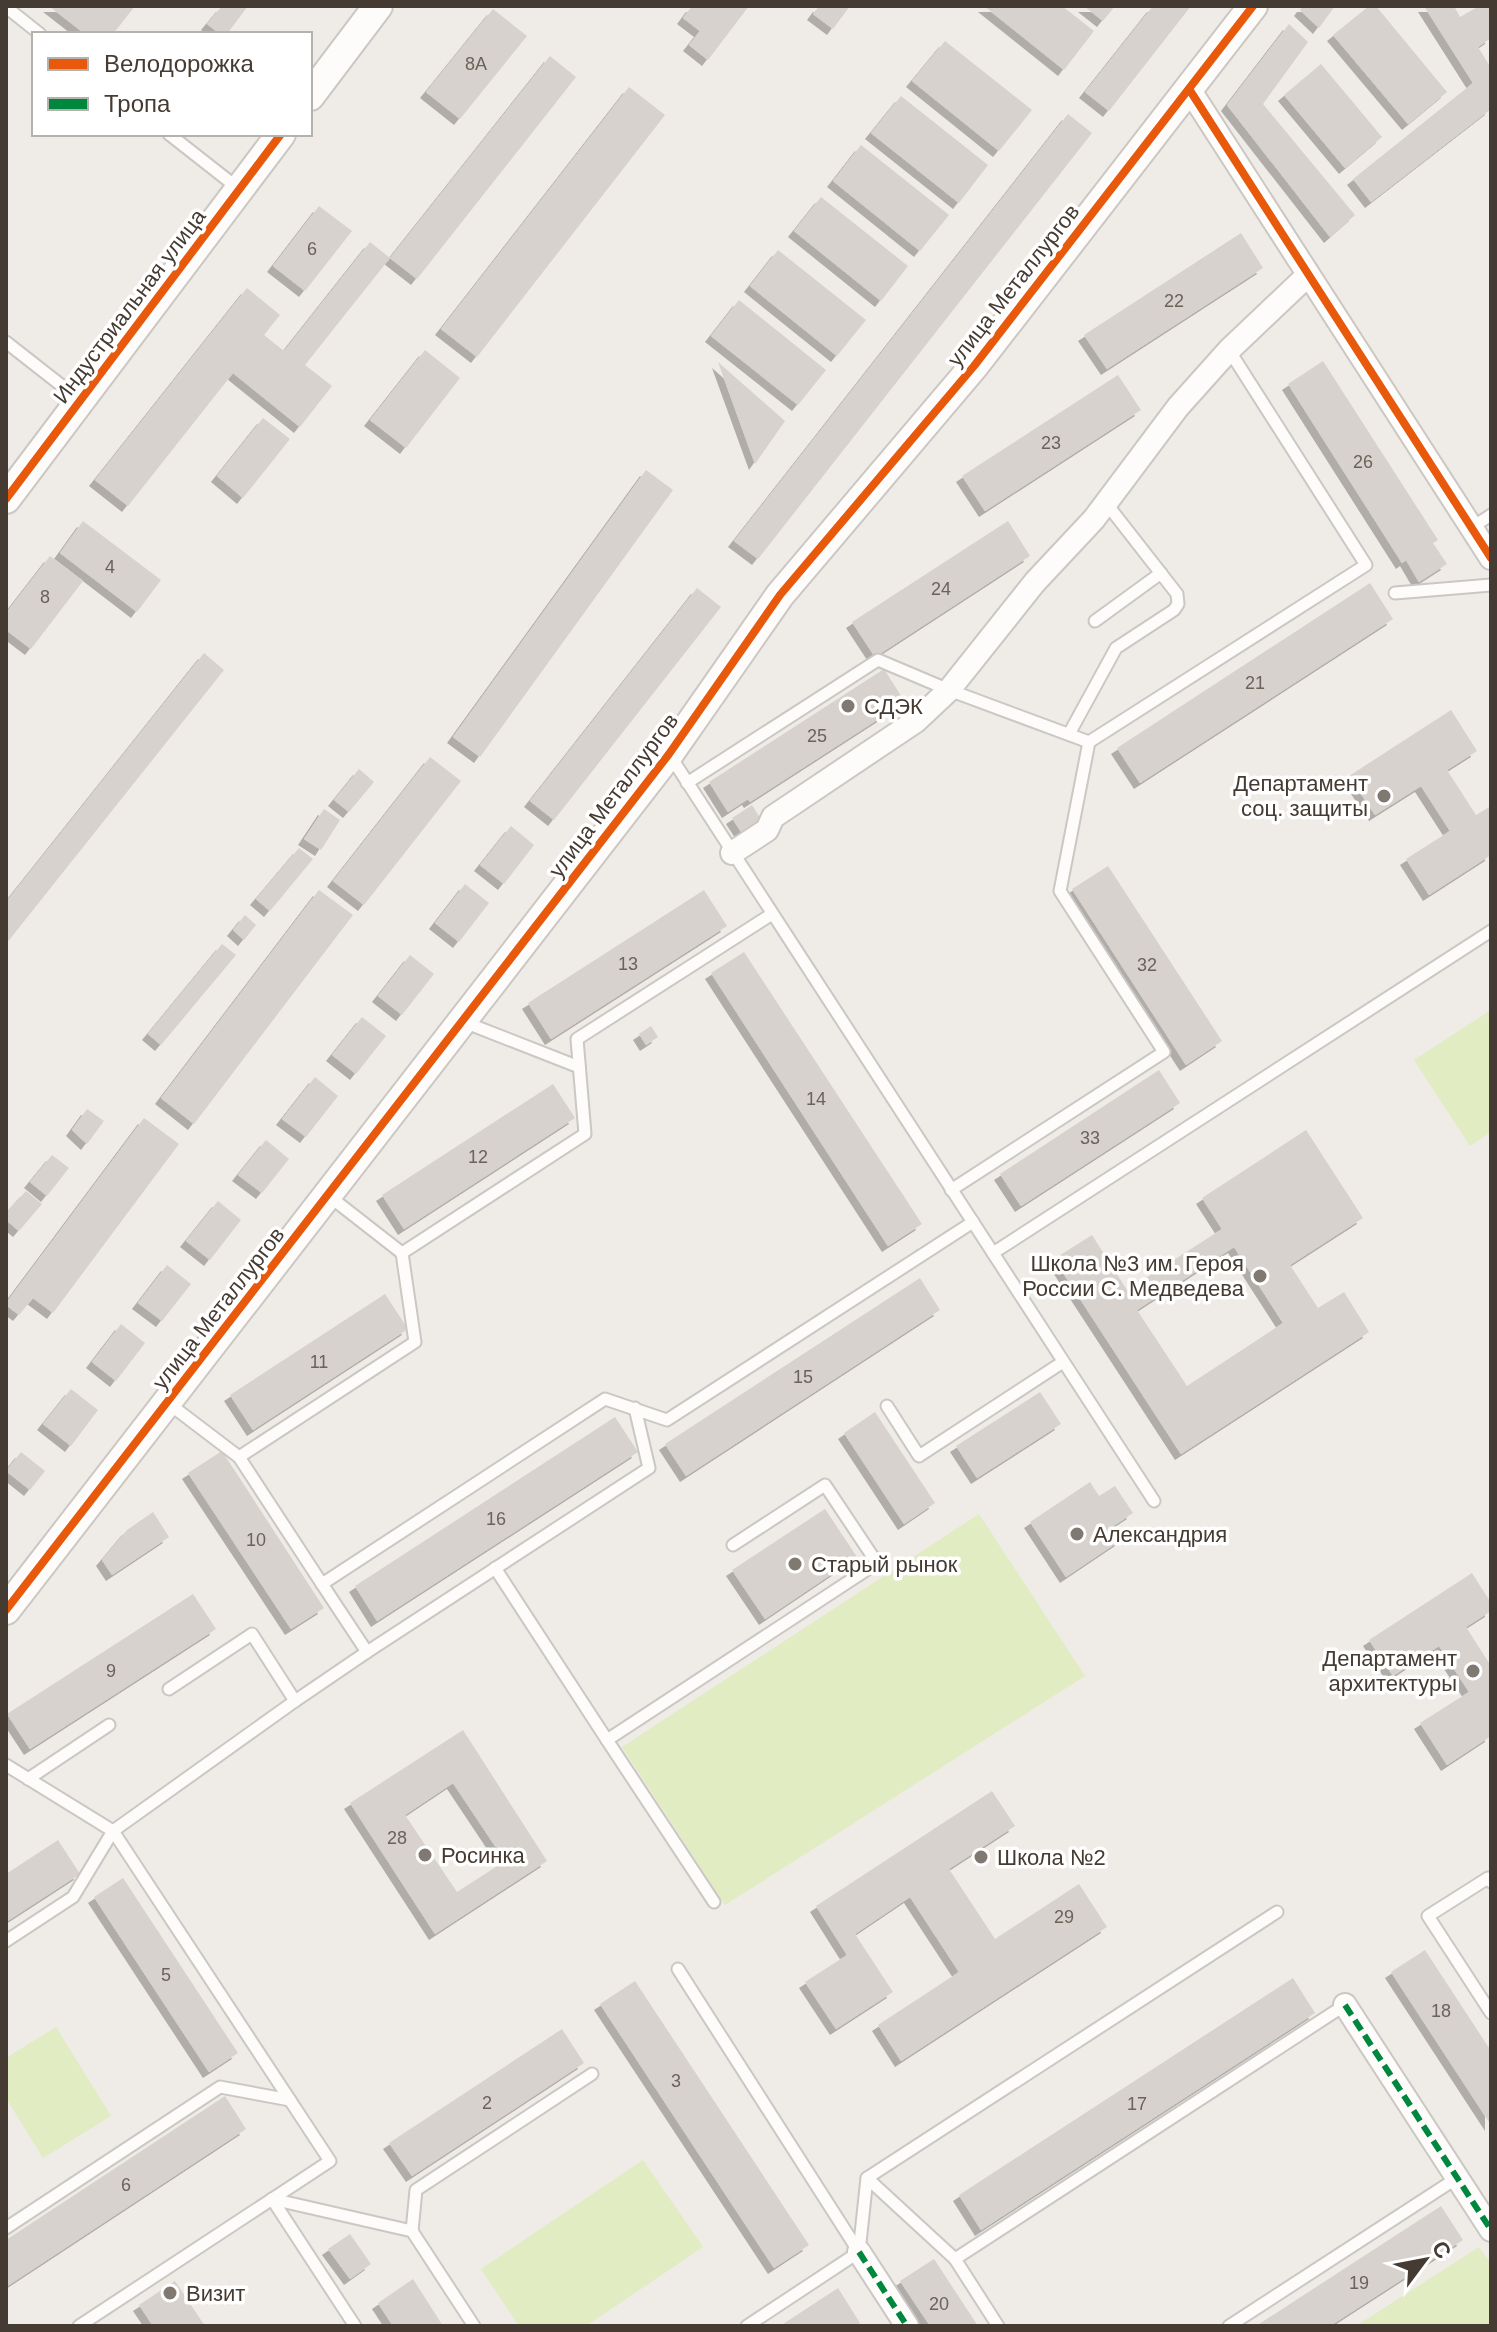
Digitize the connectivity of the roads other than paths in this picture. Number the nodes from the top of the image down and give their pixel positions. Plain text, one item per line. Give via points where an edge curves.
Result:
1 (378, 6) edge
2 (1253, 6) edge
3 (6, 7) edge
4 (37, 32) edge
5 (1189, 89) junction
6 (312, 93) edge
7 (172, 136) edge
8 (280, 136) edge
9 (240, 189) junction
10 (1308, 275) junction
11 (6, 342) edge
12 (1229, 350) junction
13 (80, 401) junction
14 (11, 485) edge
15 (1106, 503) junction
16 (1491, 515) edge
17 (1471, 528) junction
18 (1491, 558) edge
19 (1161, 573) junction
20 (1491, 585) edge
21 (1395, 593) dead end
22 (1095, 621) dead end
23 (949, 690) junction
24 (1069, 734) junction
25 (1089, 742) junction
26 (669, 754) junction
27 (687, 783) junction
28 (732, 853) junction
29 (772, 914) junction
30 (1491, 931) edge
31 (463, 1022) junction
32 (579, 1067) junction
33 (951, 1190) junction
34 (328, 1196) junction
35 (973, 1222) junction
36 (402, 1253) junction
37 (993, 1253) junction
38 (1063, 1362) junction
39 (167, 1403) junction
40 (887, 1406) dead end
41 (635, 1408) junction
42 (239, 1457) junction
43 (1154, 1501) dead end
44 (733, 1545) dead end
45 (495, 1568) junction
46 (322, 1584) junction
47 (6, 1610) edge
48 (367, 1652) junction
49 (169, 1689) dead end
50 (295, 1701) junction
51 (109, 1725) dead end
52 (607, 1740) junction
53 (6, 1765) edge
54 (28, 1779) junction
55 (113, 1831) junction
56 (1490, 1878) edge
57 (714, 1902) dead end
58 (1277, 1912) dead end
59 (6, 1941) edge
60 (678, 1969) dead end
61 (1345, 2005) joint
62 (1491, 2013) edge
63 (592, 2074) dead end
64 (290, 2100) junction
65 (867, 2178) junction
66 (1457, 2178) junction
67 (272, 2199) junction
68 (6, 2228) edge
69 (1491, 2230) edge
70 (412, 2231) junction
71 (859, 2252) junction
72 (955, 2259) junction
73 (79, 2326) edge
74 (355, 2326) edge
75 (474, 2326) edge
76 (747, 2326) edge
77 (907, 2326) edge
78 (998, 2326) edge
79 (1229, 2326) edge

1 - 6 street
2 - 5 street, улица Металлургов
3 - 4 lane
5 - 10 street
5 - 26 street, улица Металлургов via 974,366 780,595
7 - 9 lane
8 - 9 street, Индустриальная улица
9 - 13 street, Индустриальная улица
10 - 12 street
10 - 17 street
11 - 13 lane
12 - 15 street via 1178,407
12 - 25 lane via 1366,565
13 - 14 street, Индустриальная улица
15 - 19 lane
15 - 23 street
16 - 17 lane
17 - 18 street
19 - 22 lane
19 - 24 lane via 1178,604 1116,648
20 - 21 lane
23 - 24 lane
23 - 27 lane via 878,660
23 - 28 street via 916,721 773,817 767,830
24 - 25 lane
25 - 33 lane via 1060,891 1164,1052
26 - 27 lane
26 - 31 street, улица Металлургов
27 - 28 lane
28 - 29 lane
29 - 32 lane via 577,1039
29 - 33 lane
30 - 37 lane
31 - 32 lane
31 - 34 street, улица Металлургов
32 - 36 lane via 585,1134
33 - 35 lane
34 - 36 lane
34 - 39 street, улица Металлургов
35 - 37 lane
35 - 41 lane via 667,1420
36 - 42 lane via 415,1342
37 - 38 lane
38 - 40 lane via 919,1456
38 - 43 lane
39 - 42 lane
39 - 47 street, улица Металлургов
41 - 45 lane via 649,1468
41 - 46 lane via 605,1399
42 - 46 lane
44 - 52 lane via 825,1485 877,1563
45 - 48 lane
45 - 52 lane
46 - 48 lane
48 - 50 lane
49 - 50 lane via 252,1634
50 - 55 lane
51 - 54 lane
52 - 57 lane
53 - 54 lane
54 - 55 lane
55 - 59 lane via 73,1897
55 - 64 lane
56 - 62 lane via 1428,1916
58 - 65 lane
60 - 71 lane
61 - 66 street
61 - 72 lane
63 - 70 lane via 416,2190
64 - 67 lane via 330,2161
64 - 68 lane via 220,2087
65 - 71 lane
65 - 72 lane
66 - 69 street
66 - 79 lane
67 - 70 lane
67 - 73 lane
67 - 74 lane
70 - 75 lane
71 - 76 lane
71 - 77 street
72 - 78 lane

